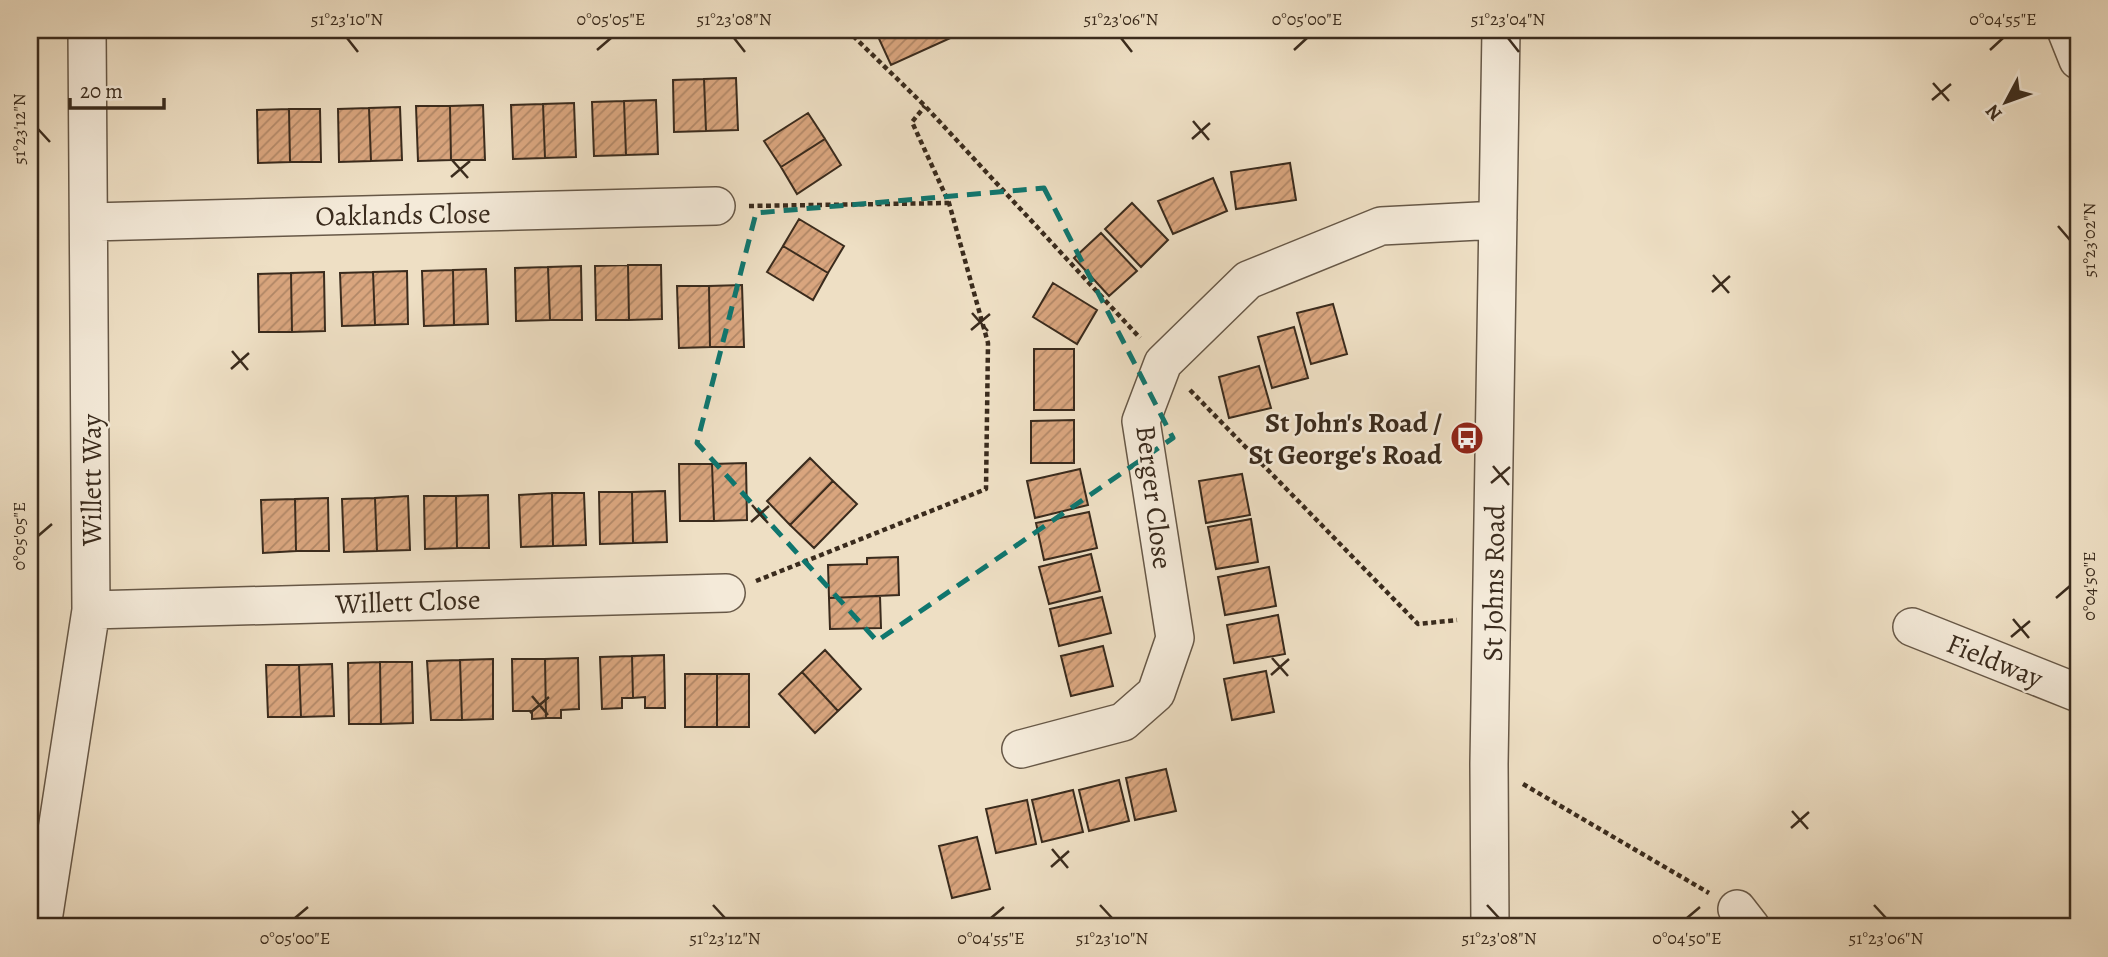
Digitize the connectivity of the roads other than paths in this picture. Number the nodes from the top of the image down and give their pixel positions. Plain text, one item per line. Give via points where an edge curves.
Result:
1 (87, 30) edge
2 (1501, 30) edge
3 (2066, 30) edge
4 (2078, 60) edge
5 (716, 206) road end
6 (1498, 220) junction
7 (90, 222) junction
8 (726, 593) road end
9 (91, 610) junction
10 (1912, 626) dead end
11 (2078, 693) edge
12 (1021, 749) dead end
13 (42, 927) edge
14 (1490, 927) edge

1 - 7 street, Willett Way
2 - 6 street, St Johns Road
3 - 4 street
5 - 7 street, Oaklands Close
6 - 12 street, Berger Close via 1381,226 1248,280 1163,363 1141,421 1175,638 1156,693 1123,722
6 - 14 street, St Johns Road
7 - 9 street, Willett Way
8 - 9 street, Willett Close
9 - 13 street, Willett Way
10 - 11 street, Fieldway

